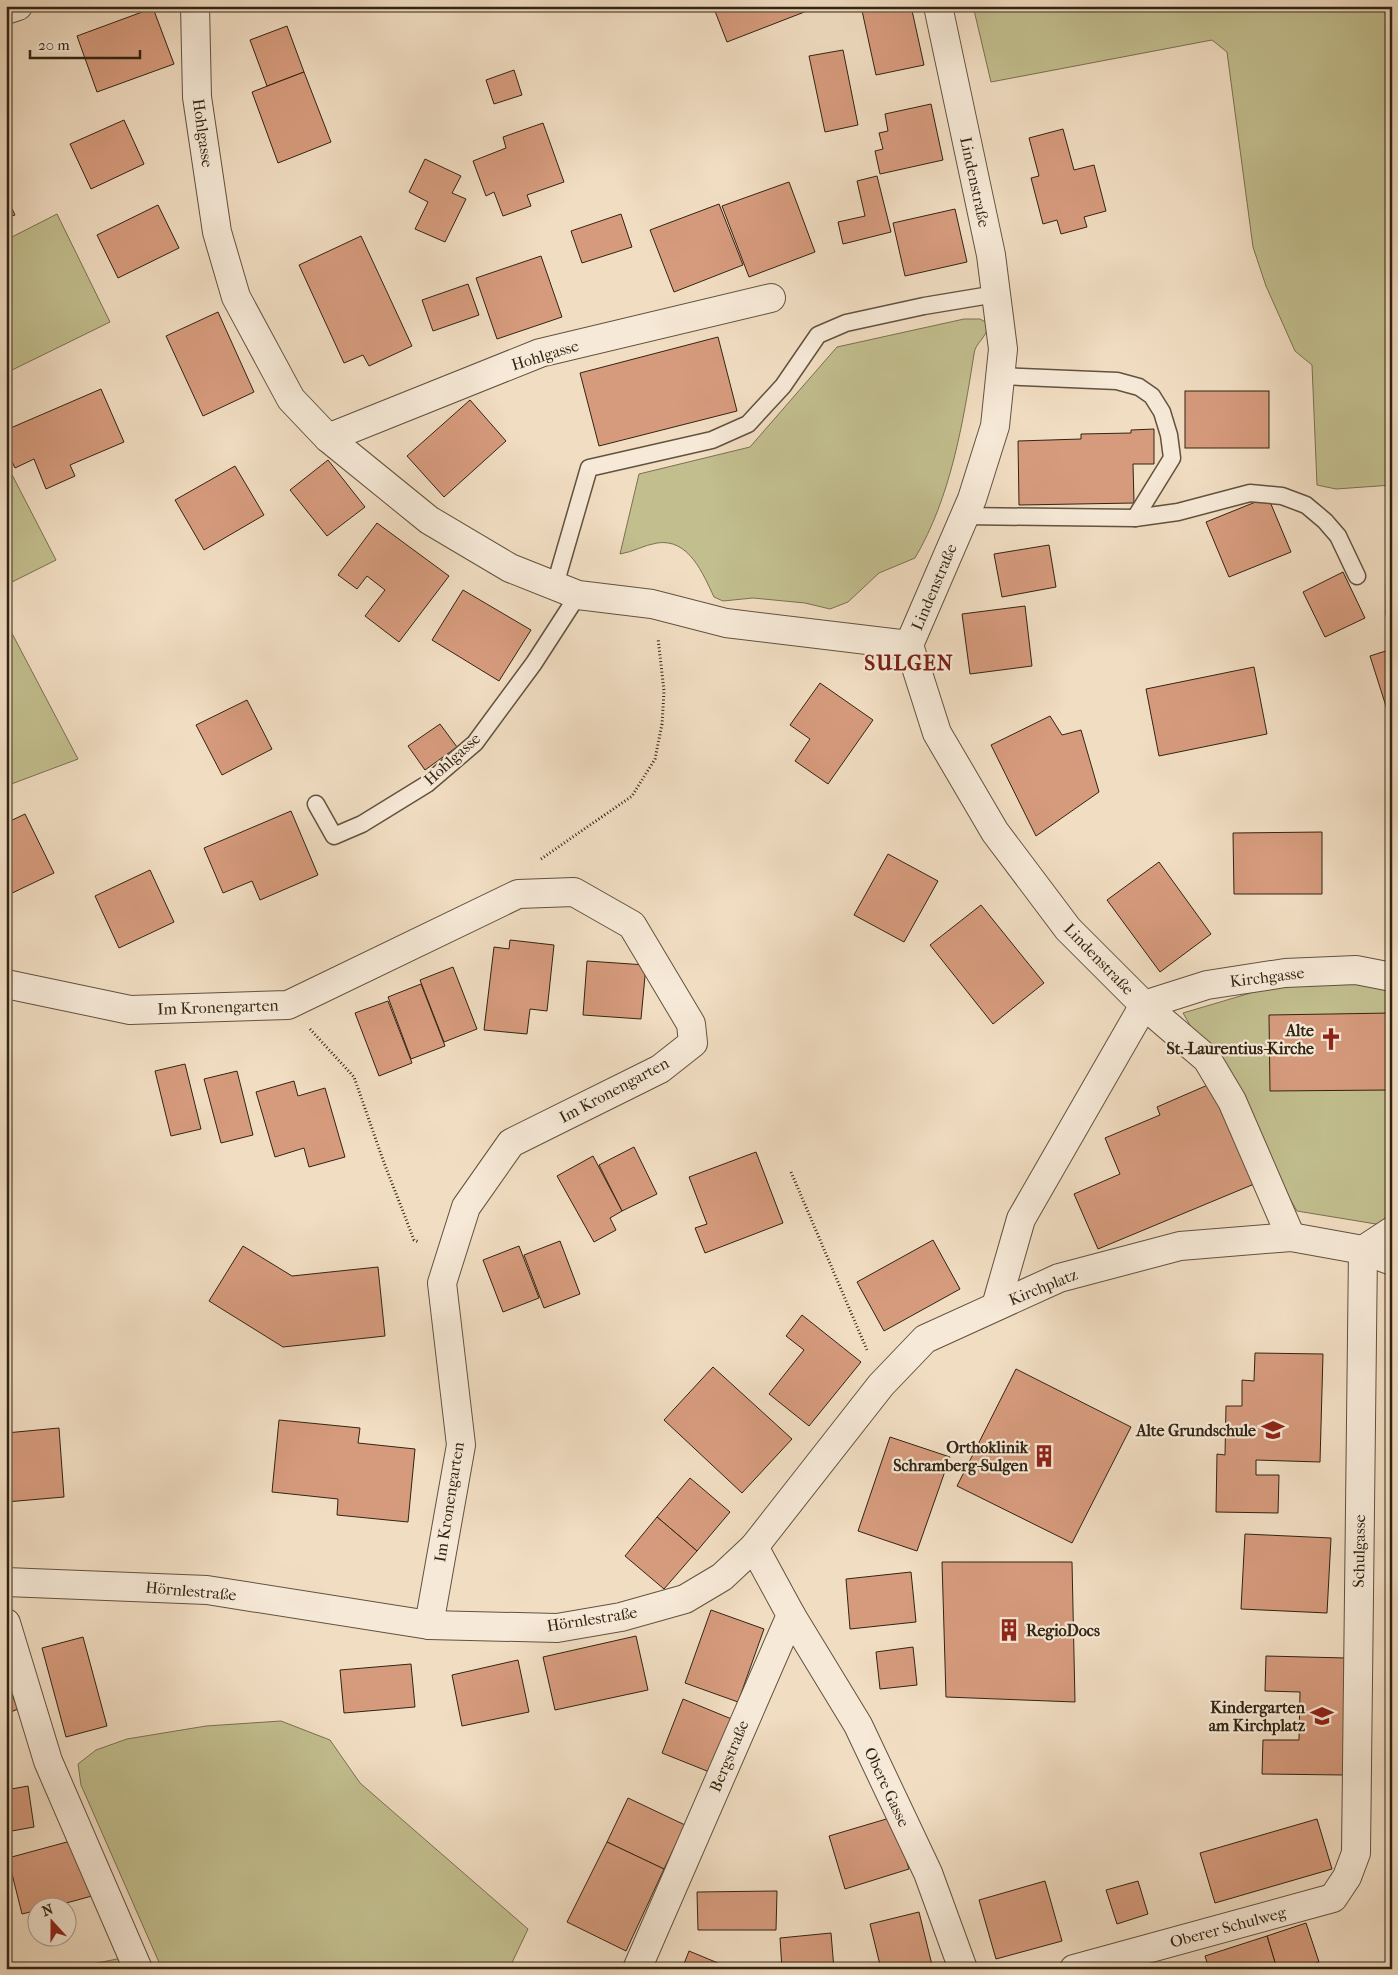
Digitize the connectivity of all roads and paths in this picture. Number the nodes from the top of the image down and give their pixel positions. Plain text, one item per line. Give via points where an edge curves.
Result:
1 (18, 6) edge
2 (195, 6) edge
3 (938, 6) edge
4 (6, 10) edge
5 (996, 294) junction
6 (771, 298) dead end
7 (1001, 376) junction
8 (328, 438) junction
9 (964, 516) junction
10 (1135, 518) junction
11 (1357, 576) dead end
12 (566, 590) junction
13 (652, 604) junction
14 (909, 645) junction
15 (316, 804) dead end
16 (518, 894) junction
17 (1392, 977) edge
18 (6, 984) edge
19 (288, 1005) junction
20 (1144, 1005) junction
21 (791, 1172) dead end
22 (1392, 1231) edge
23 (1291, 1237) junction
24 (1363, 1250) junction
25 (449, 1259) junction
26 (1392, 1261) edge
27 (996, 1306) junction
28 (882, 1384) junction
29 (754, 1547) junction
30 (6, 1582) edge
31 (790, 1615) junction
32 (6, 1623) edge
33 (429, 1625) junction
34 (1356, 1852) joint
35 (138, 1969) edge
36 (637, 1969) edge
37 (963, 1969) edge
38 (1074, 1969) edge

1 - 4 street
2 - 8 street, Hohlgasse via 197,98 217,232 236,297 291,399
3 - 5 street, Lindenstraße via 991,255
5 - 7 street, Lindenstraße via 1004,350
5 - 12 lane via 846,323 818,335 783,386 748,424 712,440 589,468
6 - 8 street, Hohlgasse via 540,353
7 - 9 street, Lindenstraße via 995,426
7 - 10 lane via 1117,381 1139,386 1152,396 1162,412 1172,458
8 - 12 street, Hohlgasse via 429,520 510,568
9 - 10 lane
9 - 14 street, Lindenstraße
10 - 11 lane via 1178,512 1250,493 1282,496 1306,505 1325,522 1338,536
12 - 13 street, Hohlgasse
12 - 15 lane, Hohlgasse via 534,663 474,743 427,784 362,824 334,836
13 - 14 street, Hohlgasse via 726,623
13 - 16 path via 664,691 655,759 632,796 527,869
14 - 20 street, Lindenstraße via 937,733 996,832 1068,929
16 - 19 street, Im Kronengarten
16 - 25 street, Im Kronengarten via 574,892 632,924 691,1024 693,1043 660,1069 511,1143 466,1207
17 - 20 street, Kirchgasse via 1356,970 1285,973 1207,985
18 - 19 street, Im Kronengarten via 130,1010
19 - 25 path via 354,1077 414,1240
20 - 23 street, Lindenstraße via 1207,1059 1232,1101
20 - 27 street, Kirchplatz via 1021,1220
21 - 28 path
22 - 24 street
23 - 24 street, Kirchplatz
23 - 27 street, Kirchplatz via 1180,1246 1059,1278
24 - 26 street, Kirchplatz
24 - 34 street, Schulgasse
25 - 33 street, Im Kronengarten via 442,1282 461,1445
27 - 28 street, Hörnlestraße via 925,1339
28 - 29 street, Hörnlestraße
29 - 31 street
29 - 33 street, Hörnlestraße via 722,1578 685,1599 621,1617 557,1628
30 - 33 street, Hörnlestraße via 207,1590
31 - 36 street, Bergstraße
31 - 37 street, Obere Gasse via 858,1725 928,1873
32 - 35 street via 48,1761
34 - 38 street, Oberer Schulweg via 1347,1877 1333,1898

